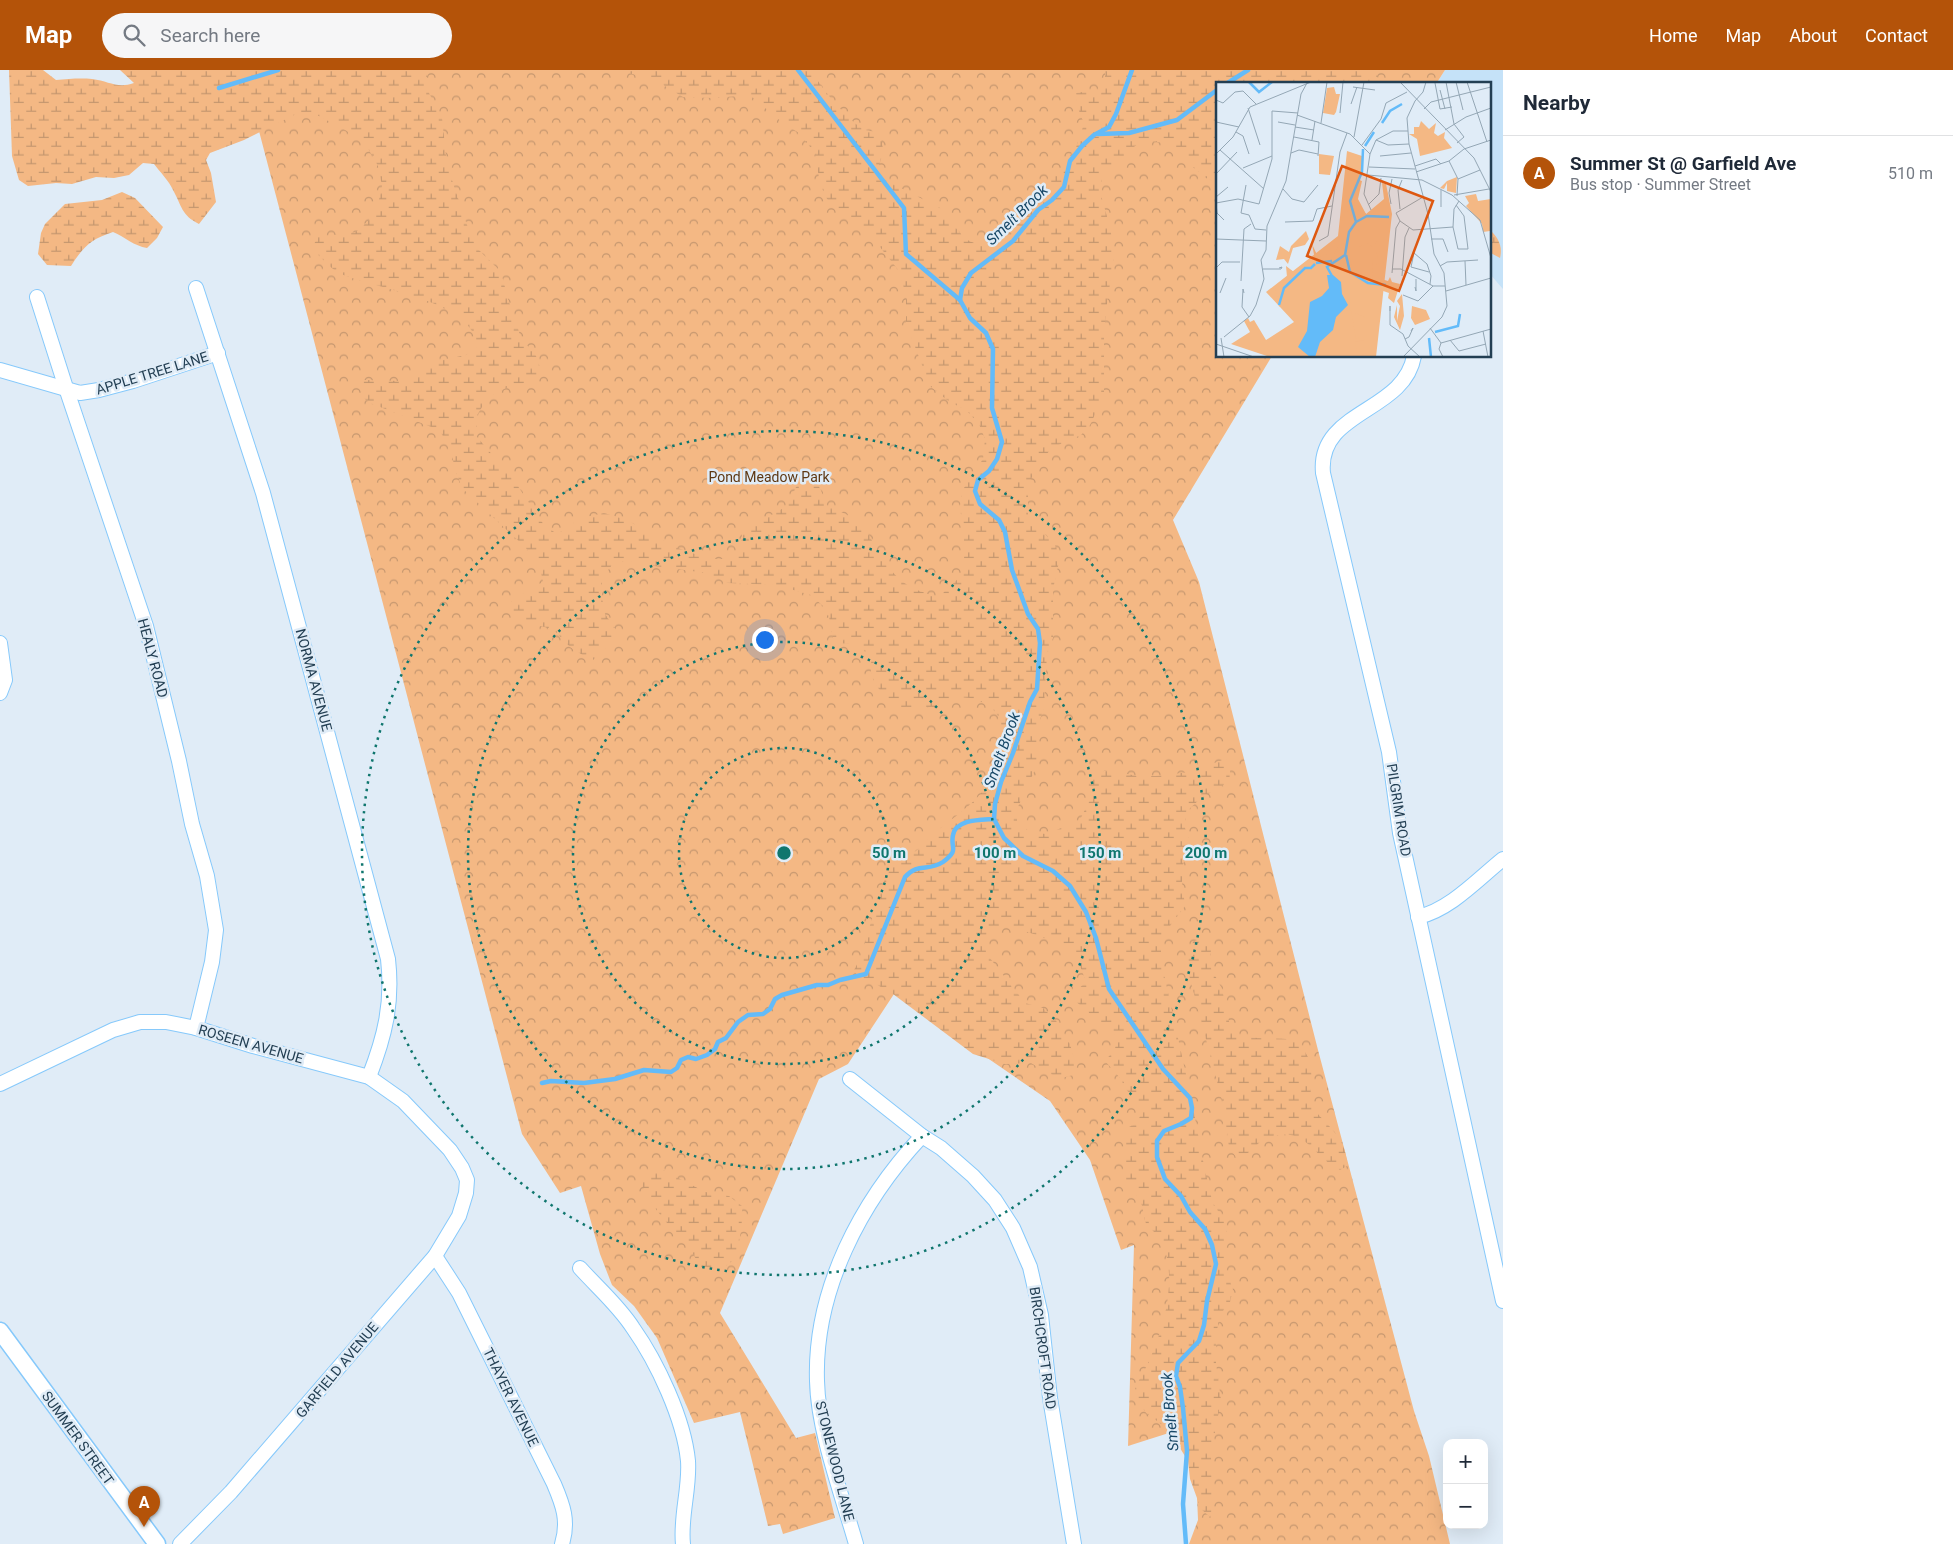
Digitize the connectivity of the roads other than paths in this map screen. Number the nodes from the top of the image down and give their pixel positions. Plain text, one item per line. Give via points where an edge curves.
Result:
1 (196, 288) dead end
2 (38, 297) dead end
3 (218, 353) junction
4 (1413, 358) edge
5 (0, 370) edge
6 (66, 388) junction
7 (0, 643) edge
8 (0, 693) edge
9 (1503, 859) edge
10 (1418, 917) junction
11 (196, 1028) junction
12 (370, 1077) junction
13 (850, 1079) dead end
14 (0, 1084) edge
15 (922, 1136) junction
16 (467, 1180) joint
17 (435, 1256) junction
18 (580, 1268) dead end
19 (1503, 1301) edge
20 (0, 1331) edge
21 (157, 1544) edge
22 (180, 1544) edge
23 (562, 1544) edge
24 (683, 1544) edge
25 (856, 1544) edge
26 (1074, 1544) edge

1 - 3 street, NORMA AVENUE
2 - 6 street, HEALY ROAD
3 - 6 street, APPLE TREE LANE via 99,390 80,393
3 - 12 street, NORMA AVENUE via 263,493 388,959 390,1004
4 - 10 street, PILGRIM ROAD via 1401,384 1334,434 1322,465 1389,752 1400,833
5 - 6 street, APPLE TREE LANE
6 - 11 street, HEALY ROAD via 146,626 207,876 216,930
7 - 8 street via 5,680
9 - 10 street via 1444,907
10 - 19 street, PILGRIM ROAD
11 - 12 street, ROSEEN AVENUE
11 - 14 street, ROSEEN AVENUE via 166,1022 140,1022 113,1030
12 - 16 street, ROSEEN AVENUE via 403,1101 437,1136 450,1150
13 - 15 street, BIRCHCROFT ROAD
15 - 25 street, STONEWOOD LANE via 899,1160 861,1219 841,1257 822,1319 817,1382 822,1420
15 - 26 street, BIRCHCROFT ROAD via 973,1176 995,1200 1013,1228 1030,1267 1041,1316 1050,1398
16 - 17 street, GARFIELD AVENUE via 459,1216
17 - 22 street, GARFIELD AVENUE via 232,1492
17 - 23 street, THAYER AVENUE via 459,1292 554,1484 565,1513
18 - 24 street via 633,1328 647,1349 679,1420 688,1463
20 - 21 street, SUMMER STREET

